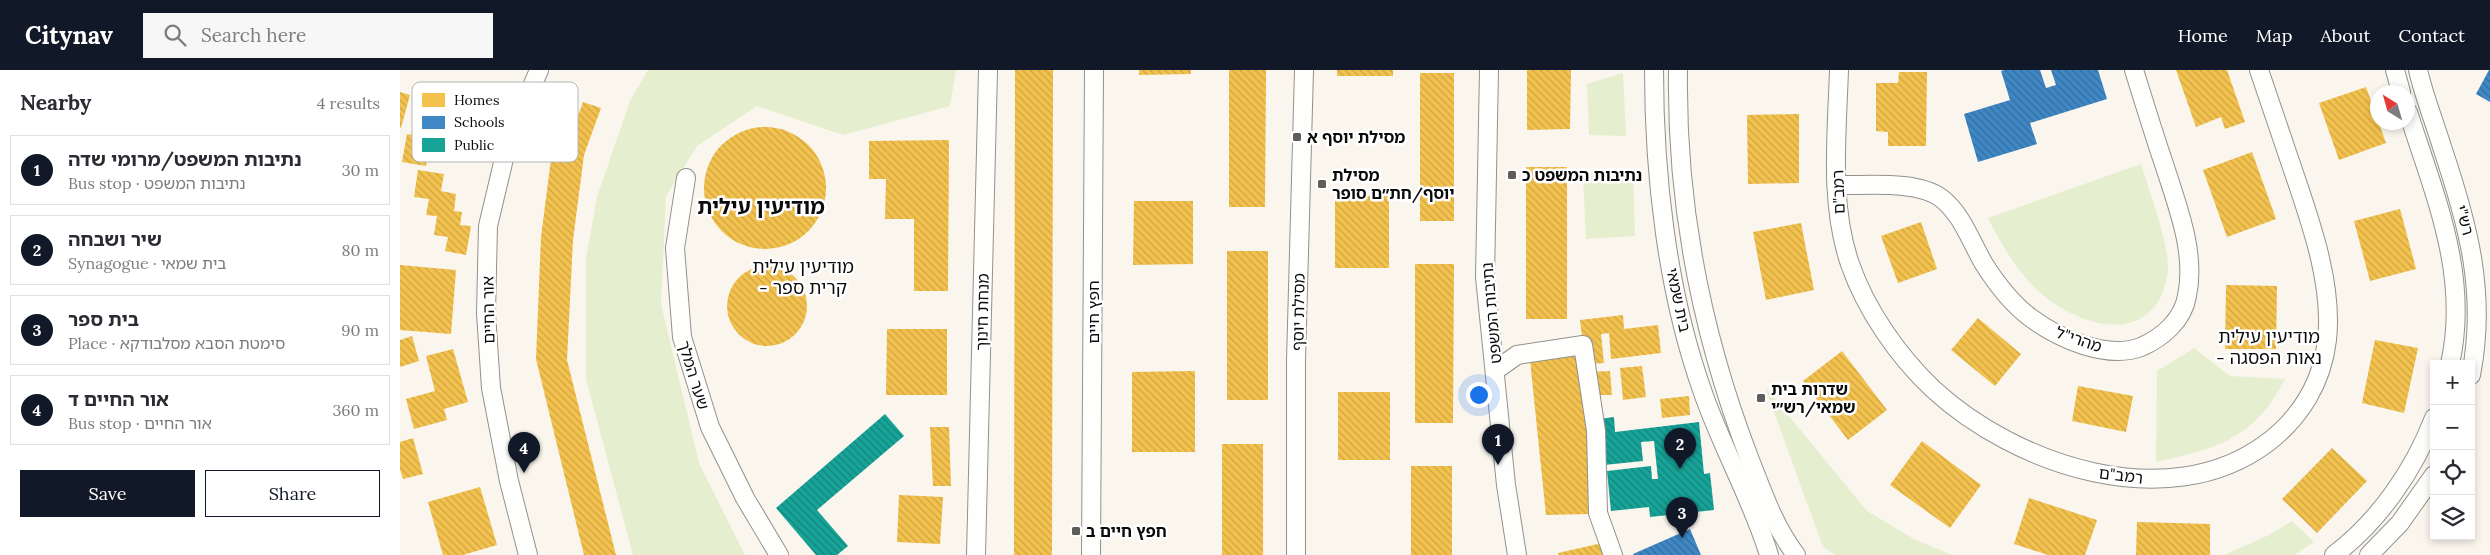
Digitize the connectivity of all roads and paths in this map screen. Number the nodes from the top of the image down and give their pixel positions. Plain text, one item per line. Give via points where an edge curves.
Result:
1 (539, 70) edge
2 (988, 70) edge
3 (1094, 70) edge
4 (1304, 70) edge
5 (1489, 70) edge
6 (1654, 70) edge
7 (1678, 70) edge
8 (1839, 70) edge
9 (2134, 70) edge
10 (2260, 70) edge
11 (2395, 70) edge
12 (2418, 70) edge
13 (534, 82) edge
14 (2399, 85) edge
15 (2414, 130) edge
16 (503, 162) edge
17 (686, 178) dead end
18 (1837, 185) junction
19 (2451, 360) edge
20 (2473, 360) edge
21 (1496, 370) junction
22 (2430, 426) edge
23 (2430, 481) edge
24 (1762, 515) junction
25 (528, 555) edge
26 (779, 555) edge
27 (976, 555) edge
28 (1092, 555) edge
29 (1296, 555) edge
30 (1517, 555) edge
31 (1613, 555) edge
32 (1769, 555) edge
33 (1796, 555) edge
34 (2334, 555) edge
35 (2369, 555) edge

1 - 13 street, אור החיים
2 - 27 street, מנחת חינוך
3 - 28 street, חפץ חיים
4 - 29 street, מסילת יוסף via 1296,361
5 - 21 street, נתיבות המשפט via 1485,277
6 - 24 street, בית שמאי via 1658,171 1682,320 1701,390
7 - 24 street, בית שמאי via 1684,188 1705,315
8 - 18 street, רמב"ם
9 - 18 street, מהרי"ל via 2181,219 2189,271 2188,297 2181,313 2170,328 2138,348 2097,348 2052,331 2030,318 2000,286 1964,226 1941,198 1925,190 1904,187
10 - 18 street, רמב"ם via 2312,225 2323,272 2327,340 2318,376 2303,408 2255,452 2199,475 2166,479 2094,472 2023,449 1964,414 1921,376 1875,318 1850,266 1838,218
11 - 14 street
12 - 20 street, רש"י via 2472,249 2478,327
15 - 19 street, רש"י via 2450,244 2456,298
16 - 25 street, אור החיים via 488,226 486,313 491,388 509,481
17 - 26 street, שער המלך via 674,248 682,337 710,427 745,498
21 - 30 street, נתיבות המשפט via 1506,485
21 - 31 street via 1517,355 1583,344 1596,431 1598,513
22 - 34 street via 2394,492 2361,531
23 - 35 street via 2400,523
24 - 32 street
24 - 33 street

